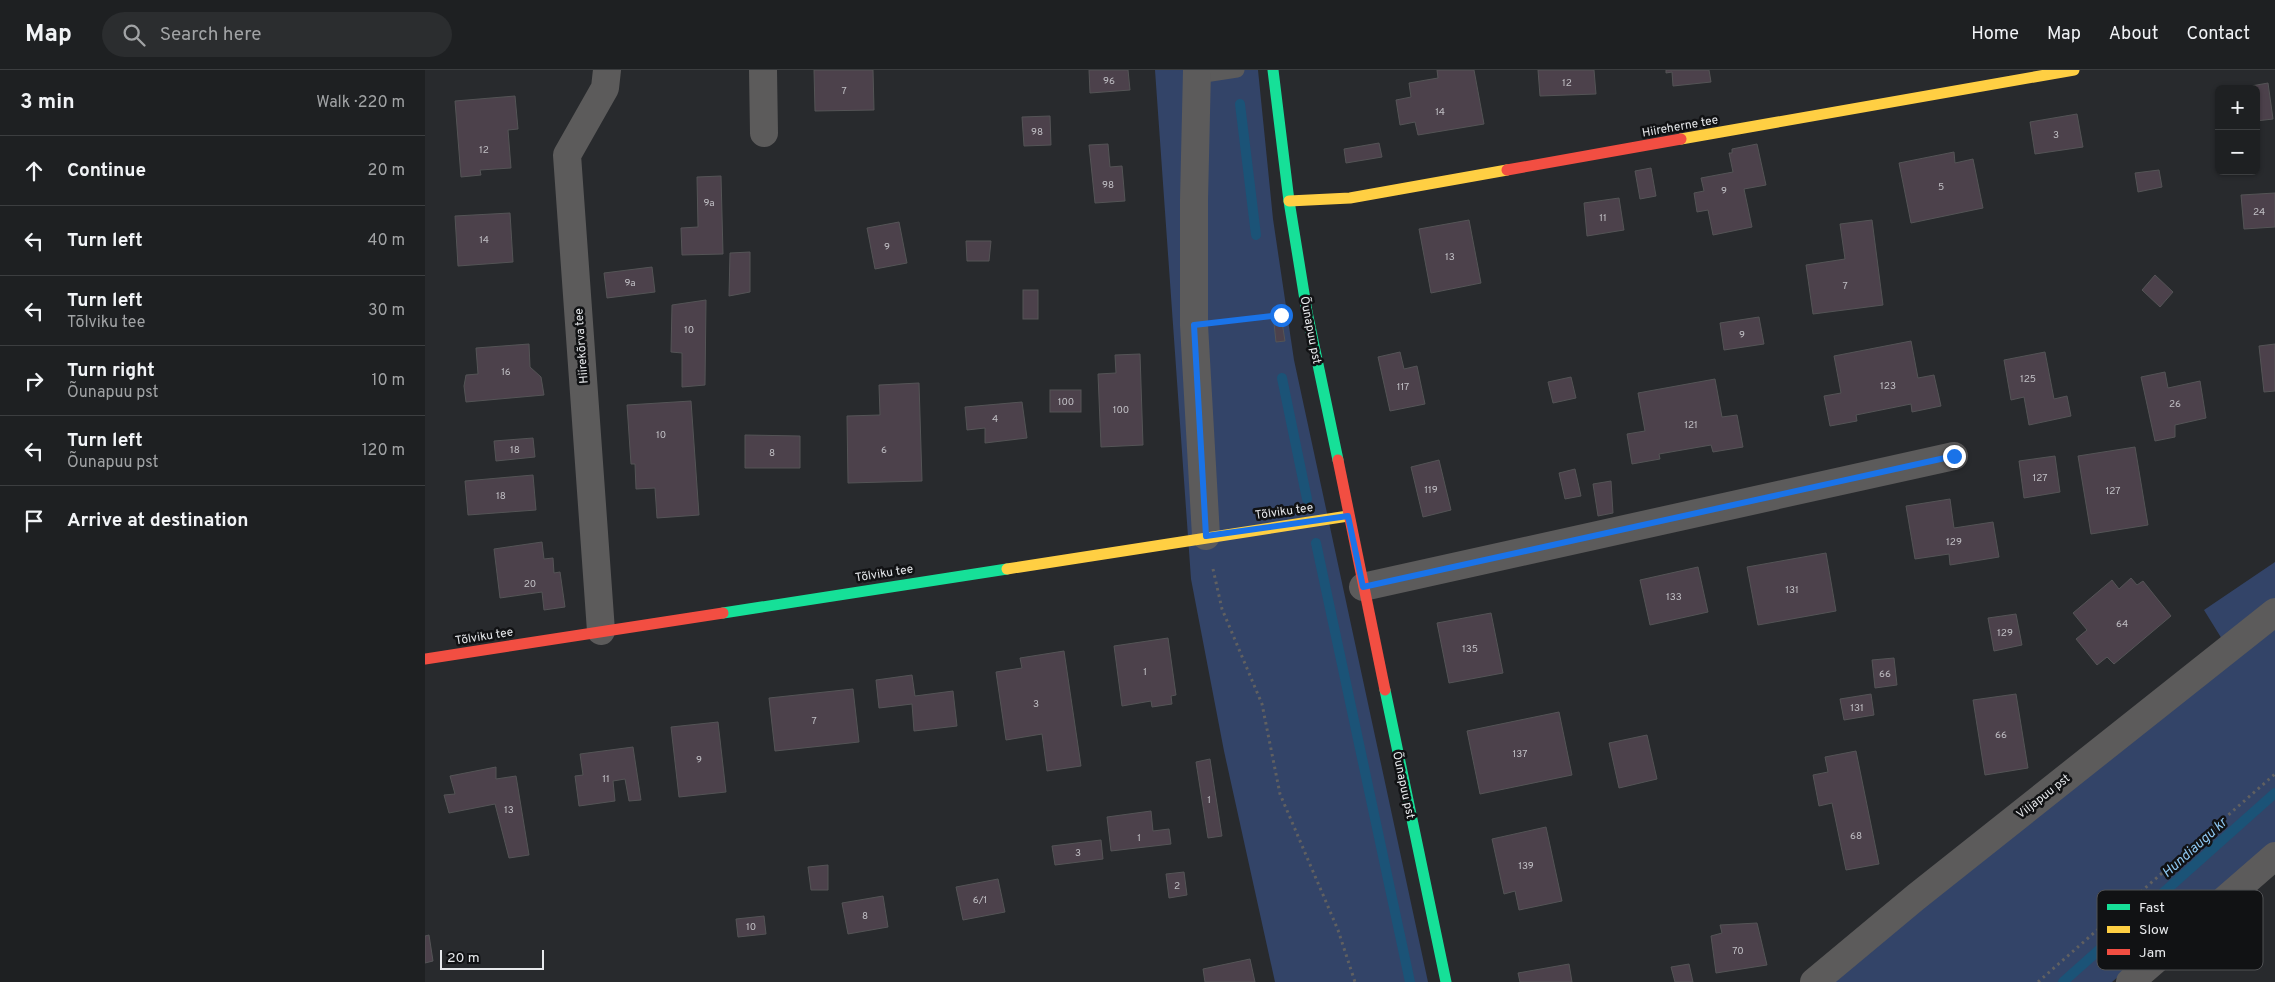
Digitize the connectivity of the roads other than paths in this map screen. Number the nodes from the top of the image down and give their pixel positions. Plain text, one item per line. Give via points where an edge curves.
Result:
1 (607, 70) edge
2 (763, 70) edge
3 (1237, 70) edge
4 (1273, 70) edge
5 (2075, 70) edge
6 (1197, 73) edge
7 (765, 133) dead end
8 (1289, 201) junction
9 (1954, 456) dead end
10 (1348, 516) junction
11 (1206, 536) junction
12 (1363, 587) junction
13 (2275, 612) edge
14 (601, 631) junction
15 (425, 659) edge
16 (2275, 856) edge
17 (2236, 890) edge
18 (2144, 970) edge
19 (1446, 982) edge
20 (1813, 982) edge
21 (2130, 982) edge

1 - 14 street, Hiirekõrva tee via 605,88 567,155
2 - 7 street
3 - 6 lane
4 - 8 street, Õunapuu pst
5 - 8 street, Hiireherne tee via 1360,196
6 - 11 street via 1194,325
8 - 10 street, Õunapuu pst via 1307,312
9 - 12 street
10 - 11 street, Tõlviku tee
10 - 12 street, Õunapuu pst
11 - 14 street, Tõlviku tee
12 - 19 street, Õunapuu pst
13 - 20 street, Viljapuu pst
14 - 15 street, Tõlviku tee
16 - 17 street
18 - 21 street

